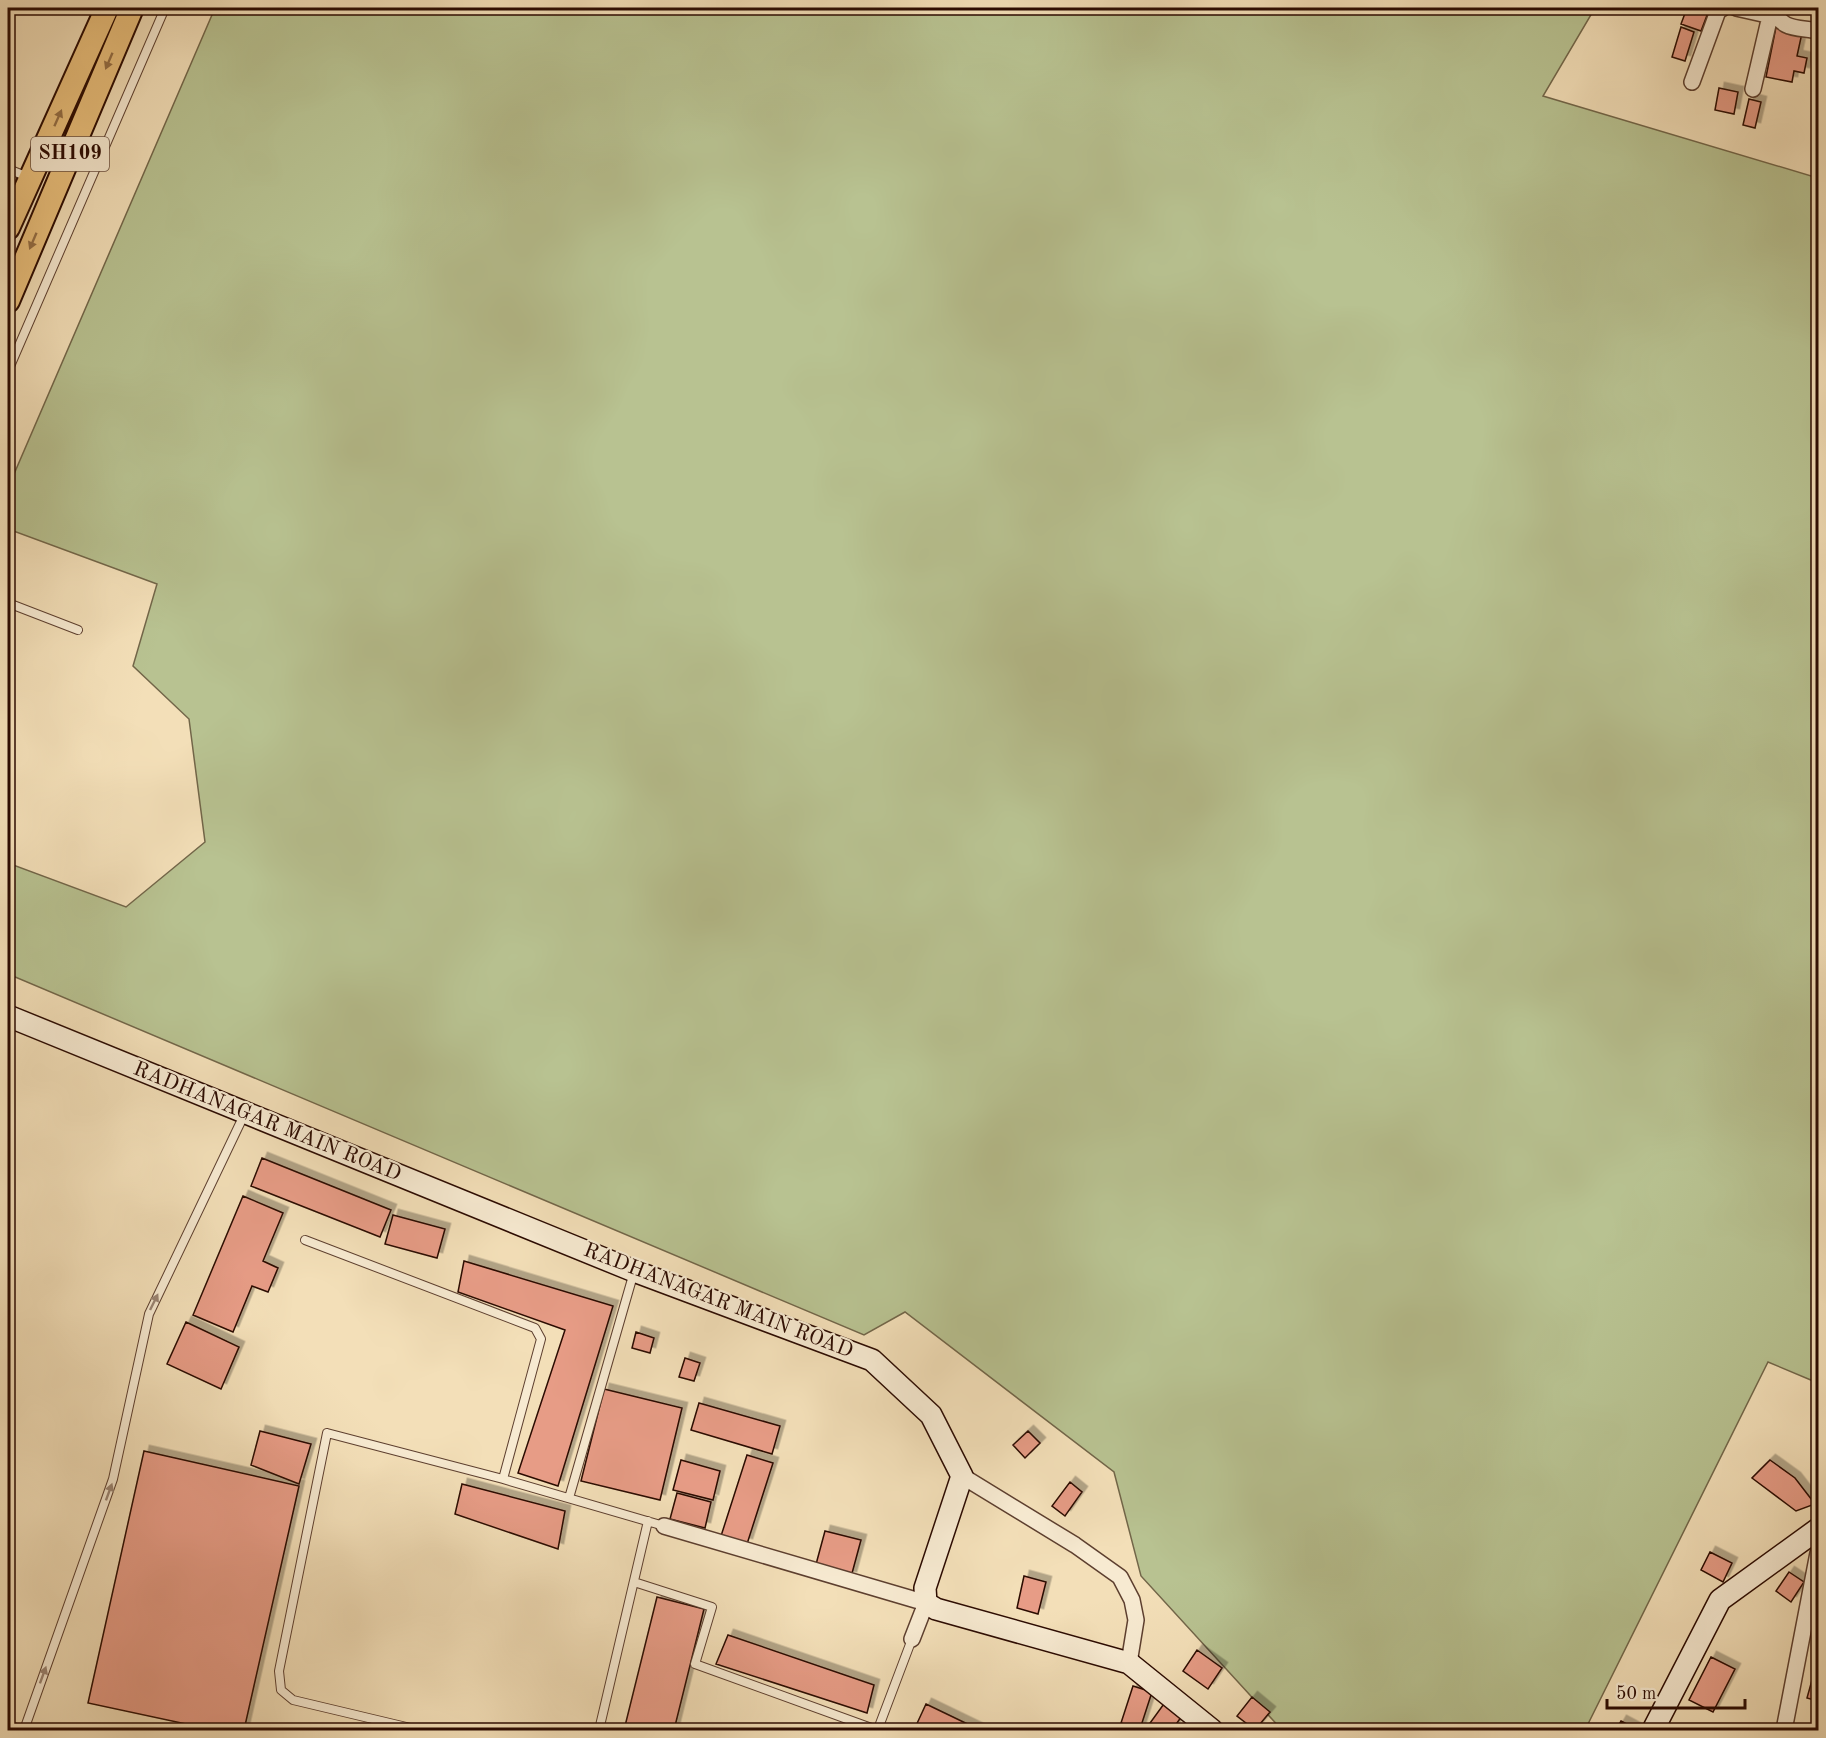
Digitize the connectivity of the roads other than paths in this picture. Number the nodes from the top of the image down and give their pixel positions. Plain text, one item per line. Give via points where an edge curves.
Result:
1 (107, 8) edge
2 (132, 8) edge
3 (165, 8) edge
4 (1723, 8) edge
5 (1736, 8) edge
6 (1774, 14) edge
7 (1818, 31) edge
8 (1692, 82) dead end
9 (1753, 89) dead end
10 (8, 169) edge
11 (31, 178) junction
12 (8, 228) edge
13 (8, 301) edge
14 (8, 371) edge
15 (8, 603) edge
16 (78, 630) dead end
17 (8, 1016) edge
18 (245, 1113) junction
19 (305, 1240) dead end
20 (634, 1271) junction
21 (962, 1476) junction
22 (503, 1479) junction
23 (569, 1498) junction
24 (648, 1521) junction
25 (664, 1526) joint
26 (1818, 1529) edge
27 (1818, 1553) edge
28 (634, 1582) junction
29 (926, 1603) junction
30 (912, 1640) joint
31 (1129, 1663) junction
32 (8, 1725) edge
33 (877, 1730) edge
34 (23, 1731) edge
35 (419, 1731) edge
36 (599, 1731) edge
37 (1212, 1731) edge
38 (1653, 1731) edge
39 (1784, 1731) edge

11 -> 1 main road, SH109
2 -> 13 main road, SH109
3 - 14 lane
4 - 8 street via 1718,11
5 - 6 street
6 - 7 street via 1784,24
6 - 9 street
10 - 11 lane
11 - 12 main road, SH109
15 - 16 lane
17 - 18 street, RADHANAGAR MAIN ROAD
18 - 20 street, RADHANAGAR MAIN ROAD
34 -> 18 lane via 113,1479 149,1314
19 - 22 lane via 536,1328 541,1339
20 - 21 street, RADHANAGAR MAIN ROAD via 872,1360 931,1415
20 - 23 lane
21 - 29 street via 925,1588
21 - 31 street via 1120,1577 1132,1600 1136,1620
22 - 23 lane
22 - 35 lane via 327,1433 279,1671 281,1690 292,1700
23 - 24 lane
24 - 25 lane
24 - 28 lane
25 - 29 street
26 - 38 street via 1720,1600
27 - 39 street
28 - 33 lane via 712,1606 695,1664
28 - 36 lane
29 - 30 street
29 - 31 street via 936,1610
30 - 33 lane
31 - 37 street
32 - 34 lane

